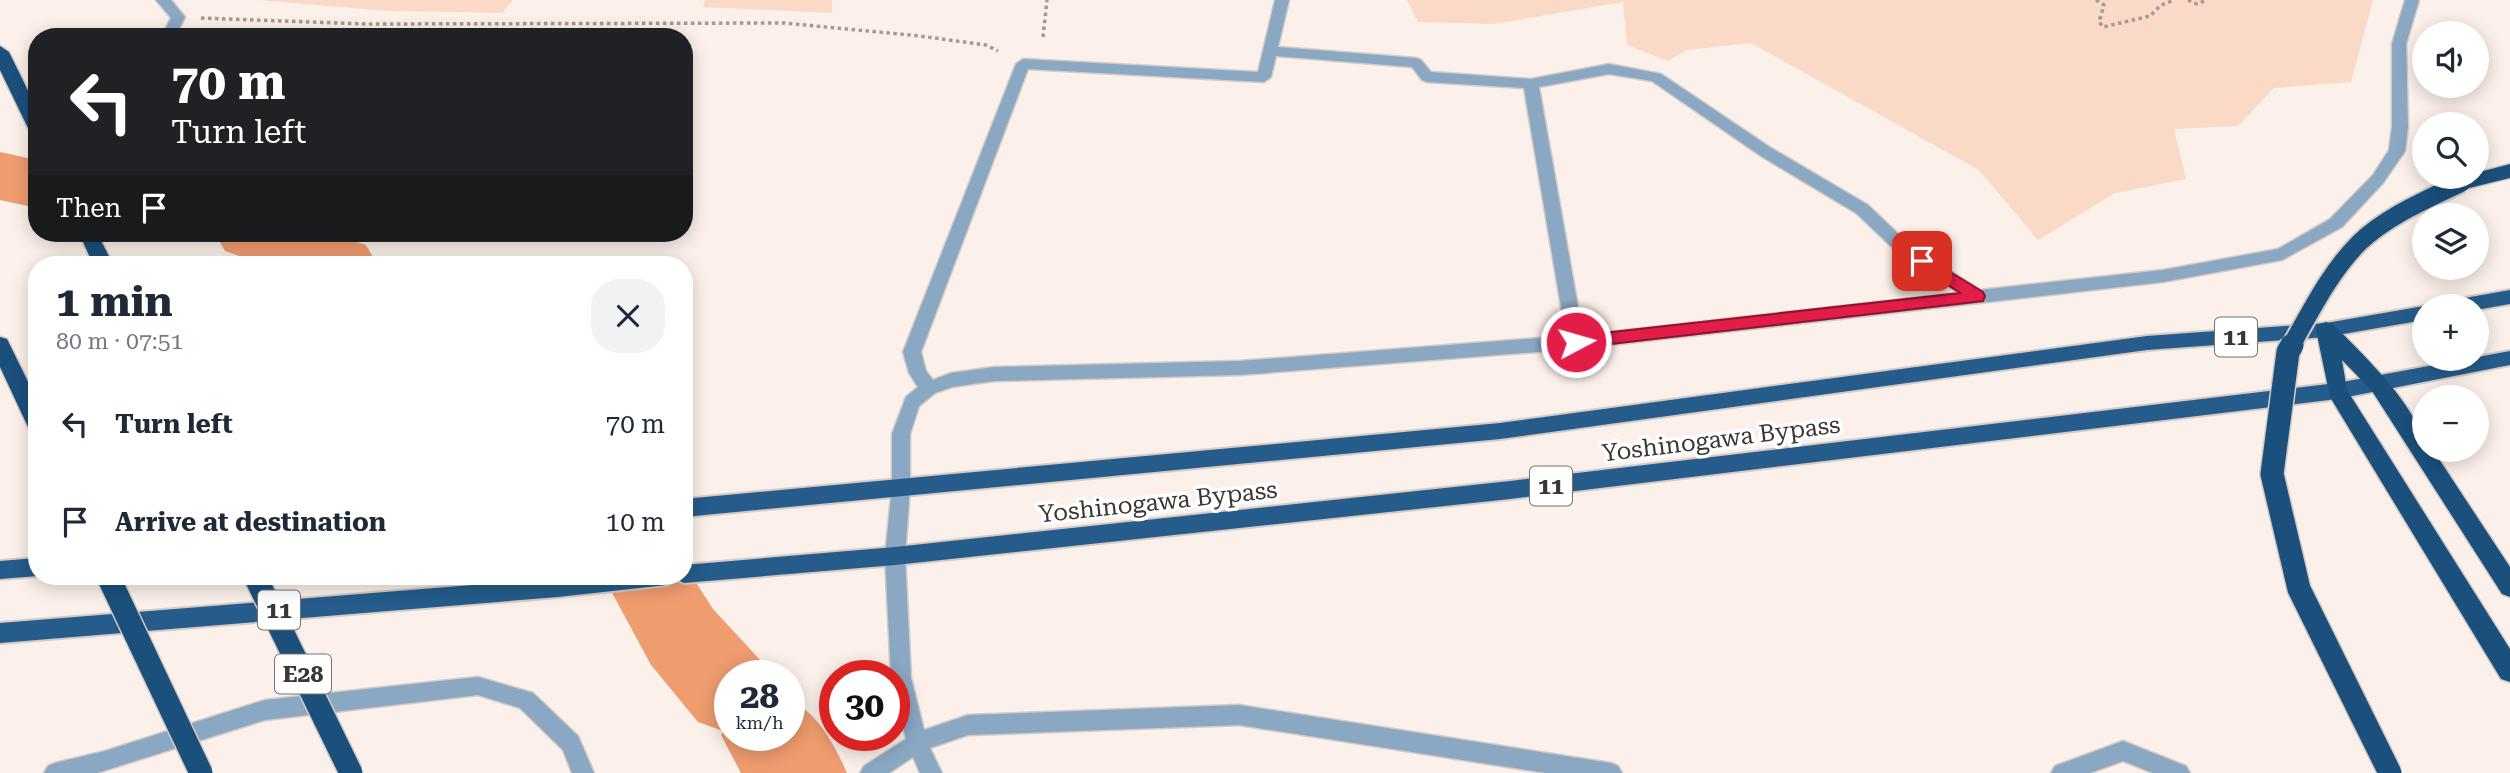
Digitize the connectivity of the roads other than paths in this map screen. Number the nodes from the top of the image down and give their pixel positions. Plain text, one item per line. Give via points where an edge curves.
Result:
1 (163, 0) edge
2 (1282, 0) edge
3 (2412, 0) edge
4 (172, 28) edge
5 (1270, 51) junction
6 (0, 52) edge
7 (1531, 84) junction
8 (28, 110) edge
9 (2510, 171) edge
10 (1978, 296) junction
11 (2510, 297) edge
12 (2489, 301) edge
13 (2412, 315) edge
14 (2326, 330) junction
15 (1576, 342) junction
16 (0, 345) edge
17 (2510, 358) edge
18 (2379, 385) junction
19 (929, 388) junction
20 (2337, 391) junction
21 (28, 404) edge
22 (901, 487) junction
23 (693, 507) edge
24 (895, 556) junction
25 (28, 568) edge
26 (0, 570) edge
27 (693, 573) edge
28 (112, 585) edge
29 (259, 585) edge
30 (578, 585) edge
31 (2510, 587) edge
32 (0, 633) edge
33 (2510, 671) edge
34 (917, 743) junction
35 (875, 769) edge
36 (55, 773) edge
37 (201, 773) edge
38 (351, 773) edge
39 (583, 773) edge
40 (931, 773) edge
41 (1611, 773) edge
42 (2062, 773) edge
43 (2179, 773) edge
44 (2390, 773) edge

1 - 4 street via 178,17
2 - 5 street
3 - 10 street via 2399,44 2397,151 2378,180 2336,223 2282,254 2163,275
5 - 7 street via 1416,63 1427,77
5 - 19 street via 1264,77 1023,64 912,352 918,373
6 - 8 highway
7 - 10 street via 1609,69 1656,77 1766,152 1862,209 1904,249
7 - 15 street
9 - 44 highway, bridge via 2461,183 2395,216 2359,243 2326,285 2288,352 2272,474 2299,589
10 - 15 street
11 - 12 highway
13 - 14 highway, Yoshinogawa Bypass / 11
14 - 18 highway
14 - 20 highway
14 - 22 highway, Yoshinogawa Bypass / 11 via 2147,343 1500,432
15 - 19 street via 1239,368 994,374
16 - 21 highway
17 - 18 highway, Yoshinogawa Bypass / 11
18 - 20 highway, Yoshinogawa Bypass / 11
18 - 31 highway
19 - 22 street via 912,402 901,434
20 - 24 highway, Yoshinogawa Bypass / 11 via 1510,491
20 - 33 highway
22 - 23 highway, Yoshinogawa Bypass / 11
22 - 24 street
24 - 27 highway, Yoshinogawa Bypass / 11
24 - 34 street via 901,678
25 - 26 highway
28 - 37 highway, bridge
29 - 38 highway, E28, bridge
30 - 32 highway, 11
34 - 35 street
34 - 40 street
34 - 41 street via 968,725 1239,715
36 - 39 street via 265,710 478,686 526,700 571,743
42 - 43 street via 2123,751

